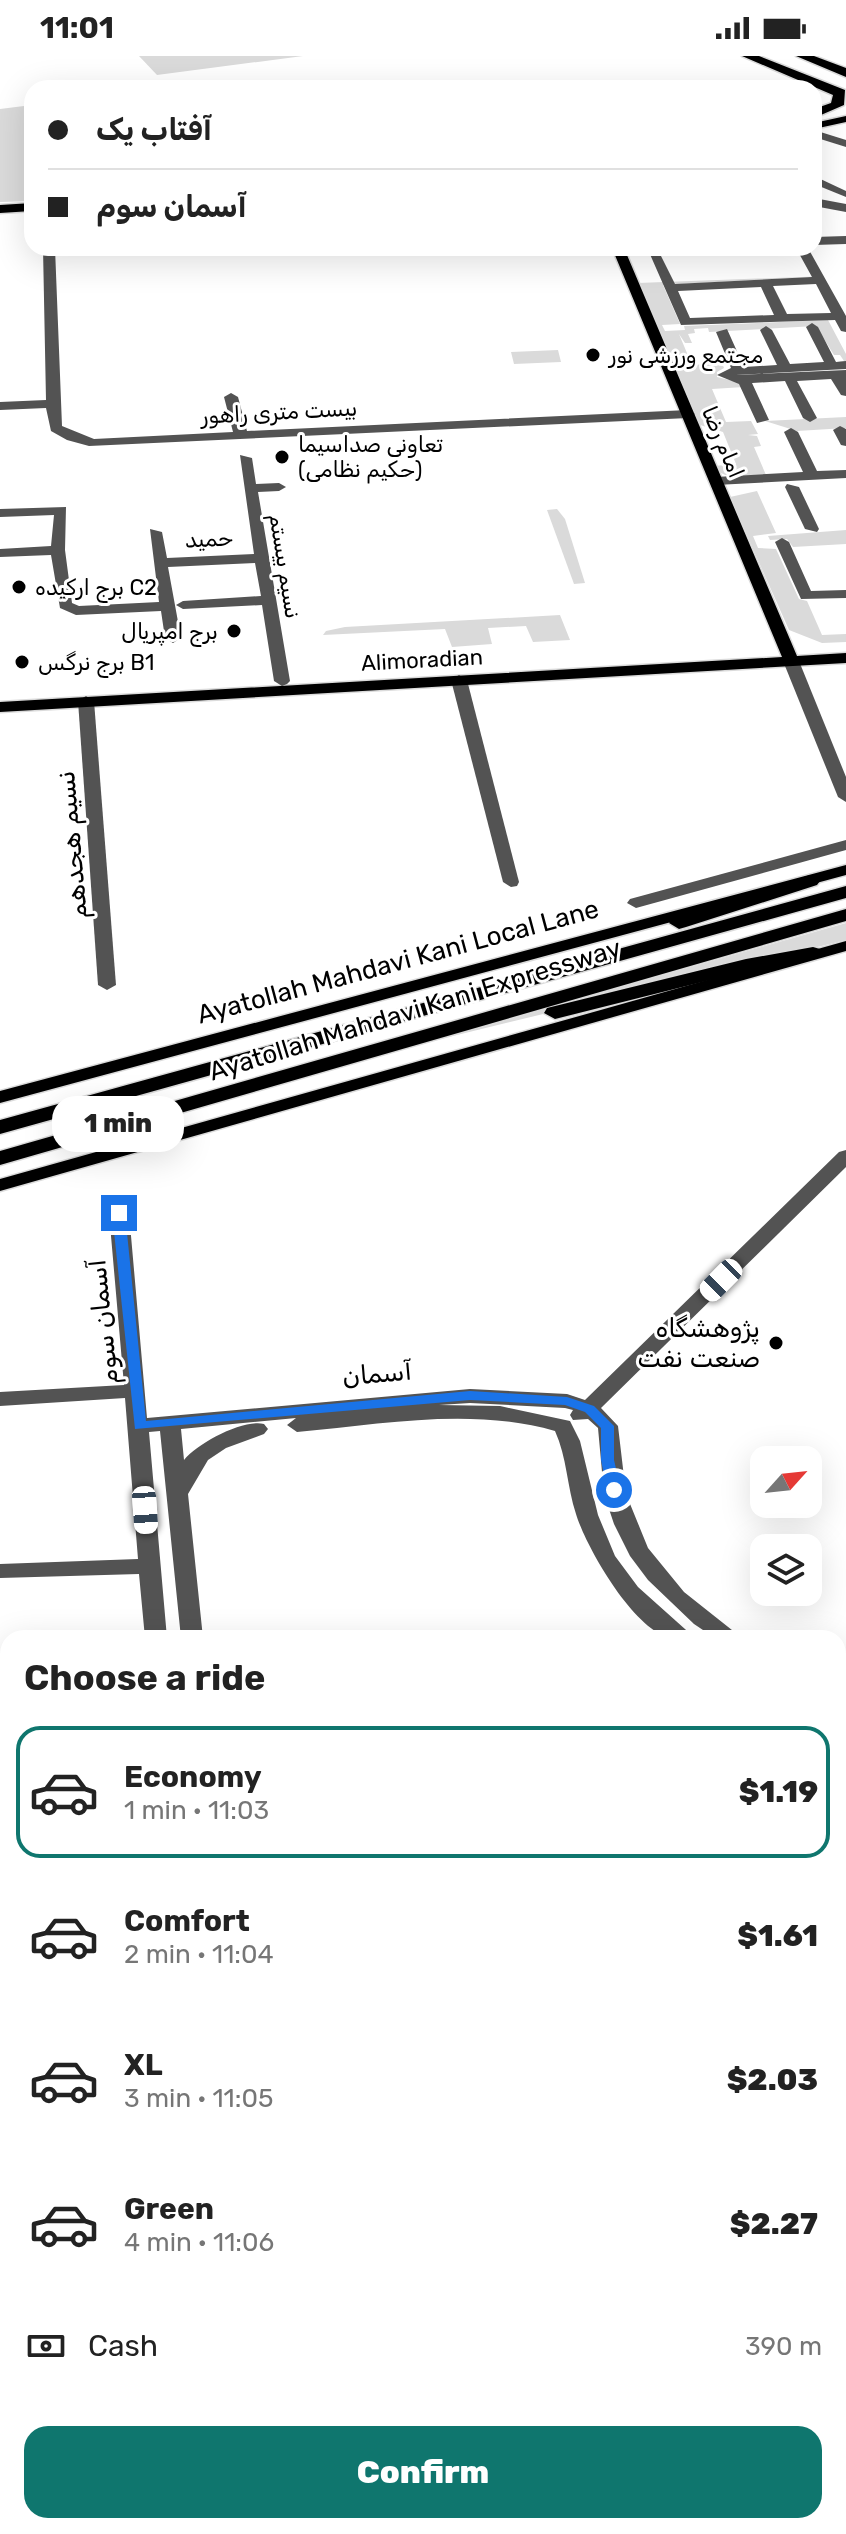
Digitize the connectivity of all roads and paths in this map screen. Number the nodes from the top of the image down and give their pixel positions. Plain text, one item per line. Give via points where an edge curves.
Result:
1 (748, 56) edge
2 (779, 56) edge
3 (802, 56) edge
4 (814, 56) edge
5 (846, 71) edge
6 (808, 80) edge
7 (846, 82) edge
8 (822, 86) edge
9 (822, 112) edge
10 (846, 113) edge
11 (822, 115) edge
12 (841, 120) edge
13 (822, 128) edge
14 (822, 135) edge
15 (846, 144) edge
16 (822, 185) edge
17 (822, 197) edge
18 (845, 200) edge
19 (24, 207) edge
20 (0, 208) edge
21 (24, 216) edge
22 (0, 217) edge
23 (846, 240) edge
24 (822, 242) edge
25 (49, 256) edge
26 (622, 256) edge
27 (655, 256) edge
28 (806, 256) edge
29 (821, 256) edge
30 (820, 280) junction
31 (765, 283) junction
32 (670, 288) junction
33 (843, 295) dead end
34 (729, 303) junction
35 (839, 316) junction
36 (782, 318) junction
37 (812, 327) dead end
38 (846, 328) edge
39 (766, 330) dead end
40 (722, 332) dead end
41 (840, 370) edge
42 (787, 372) junction
43 (741, 375) junction
44 (846, 392) edge
45 (231, 397) dead end
46 (53, 404) junction
47 (0, 406) edge
48 (688, 414) junction
49 (810, 418) dead end
50 (762, 420) dead end
51 (791, 432) dead end
52 (241, 435) junction
53 (245, 458) dead end
54 (812, 476) junction
55 (845, 483) edge
56 (718, 486) junction
57 (279, 487) dead end
58 (792, 487) junction
59 (250, 488) junction
60 (0, 513) edge
61 (812, 529) dead end
62 (155, 532) dead end
63 (782, 542) dead end
64 (58, 550) junction
65 (0, 553) edge
66 (260, 558) junction
67 (160, 563) junction
68 (846, 594) edge
69 (268, 600) junction
70 (183, 605) dead end
71 (166, 606) junction
72 (173, 638) dead end
73 (846, 649) edge
74 (789, 657) junction
75 (846, 658) edge
76 (459, 680) junction
77 (282, 681) junction
78 (0, 696) edge
79 (86, 701) junction
80 (0, 707) edge
81 (846, 797) edge
82 (846, 845) edge
83 (846, 870) edge
84 (810, 881) junction
85 (511, 882) dead end
86 (846, 892) edge
87 (636, 903) dead end
88 (846, 915) edge
89 (846, 946) edge
90 (813, 953) junction
91 (107, 985) dead end
92 (403, 1014) junction
93 (308, 1071) junction
94 (0, 1097) edge
95 (86, 1102) junction
96 (181, 1109) junction
97 (0, 1116) edge
98 (0, 1127) edge
99 (846, 1156) edge
100 (0, 1158) edge
101 (0, 1170) edge
102 (0, 1185) edge
103 (119, 1213) dead end
104 (136, 1391) junction
105 (0, 1399) edge
106 (589, 1409) junction
107 (139, 1426) junction
108 (563, 1426) junction
109 (170, 1429) junction
110 (257, 1429) junction
111 (177, 1498) junction
112 (148, 1566) junction
113 (0, 1571) edge
114 (155, 1630) edge
115 (191, 1630) edge
116 (675, 1630) edge
117 (718, 1630) edge

1 - 6 highway
2 - 7 highway
3 - 5 highway
4 - 5 highway
8 - 9 highway via 840,93 837,105
10 - 11 main road
12 - 13 street
14 - 15 street
16 - 18 street
17 - 18 street
19 - 20 main road
21 - 22 main road
23 - 24 street
25 - 46 street, بیست متری راهور
26 - 48 main road, امام رضا
27 - 32 street
28 - 30 street
29 - 33 street
30 - 31 street
30 - 35 street
31 - 34 street
31 - 36 street
32 - 34 street
32 - 34 street via 686,322
34 - 36 street
35 - 36 street
35 - 38 street
37 - 41 street
39 - 42 street
40 - 43 street
41 - 42 street
41 - 44 street
42 - 43 street
42 - 49 street
43 - 50 street
45 - 52 street
46 - 47 street
46 - 52 street, بیست متری راهور via 56,428 94,443
48 - 52 street, بیست متری راهور
48 - 56 main road, امام رضا
51 - 54 street
53 - 59 street, نسیم بیستم
54 - 55 street
54 - 56 street
55 - 58 street
56 - 58 street
56 - 74 main road, امام رضا
57 - 59 street
58 - 61 street
59 - 66 street, نسیم بیستم
60 - 64 street via 61,510
62 - 67 street
63 - 68 street via 806,596
64 - 65 street
64 - 71 street via 65,605 76,611
66 - 67 street, حمید
66 - 69 street, نسیم بیستم
67 - 71 street
69 - 70 street
69 - 77 street, نسیم بیستم
71 - 72 street
73 - 74 main road, Alimoradian
74 - 75 main road, Alimoradian
74 - 76 main road, Alimoradian
74 - 77 main road, Alimoradian
74 - 81 street
76 - 79 main road, Alimoradian
76 - 85 street
77 - 78 main road, Alimoradian
79 - 80 main road, Alimoradian
79 - 91 street, نسیم هجدهم
82 - 87 street
83 - 84 main road
84 - 92 highway via 550,961
84 - 94 main road, Ayatollah Mahdavi Kani Local Lane
86 - 92 highway, Ayatollah Mahdavi Kani Expressway
88 - 93 highway, Ayatollah Mahdavi Kani Expressway via 400,1040
89 - 90 main road
90 - 93 highway
90 - 102 main road
92 - 95 highway, Ayatollah Mahdavi Kani Expressway
93 - 96 highway, Ayatollah Mahdavi Kani Expressway
95 - 97 highway
95 - 98 highway, Ayatollah Mahdavi Kani Expressway
96 - 100 highway, Ayatollah Mahdavi Kani Expressway
96 - 101 highway
99 - 106 street
103 - 104 street, آسمان سوم
104 - 105 street
104 - 107 street, آسمان سوم
106 - 108 street
106 - 109 street, آسمان via 537,1397 470,1396
106 - 117 street via 608,1426 607,1460 620,1520 649,1570 695,1616
107 - 109 street, آسمان
107 - 112 street
108 - 110 street, آسمان via 535,1415 475,1411
108 - 116 street via 571,1439 587,1521 615,1578
109 - 110 street, آسمان
109 - 111 street
110 - 111 street via 199,1453 188,1466
111 - 115 street
112 - 113 street
112 - 114 street

